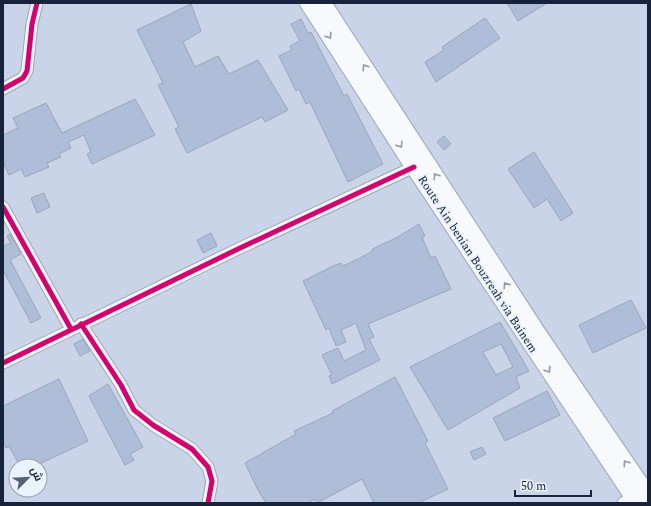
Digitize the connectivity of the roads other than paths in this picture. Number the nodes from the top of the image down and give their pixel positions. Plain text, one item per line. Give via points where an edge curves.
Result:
1 (37, 3) edge
2 (308, 3) edge
3 (323, 3) edge
4 (3, 89) edge
5 (414, 167) junction
6 (3, 208) edge
7 (76, 327) junction
8 (3, 363) edge
9 (635, 499) edge
10 (208, 503) edge

1 - 4 street via 32,24 28,71 23,78
2 -> 5 main road, Route Ain benian Bouzreah via Bainem
9 -> 3 main road, Route Ain benian Bouzreah via Bainem via 539,335
5 - 7 street
5 -> 9 main road, Route Ain benian Bouzreah via Bainem
6 - 7 street
7 - 8 street
7 - 10 street via 121,385 134,410 192,449 208,467 212,480

